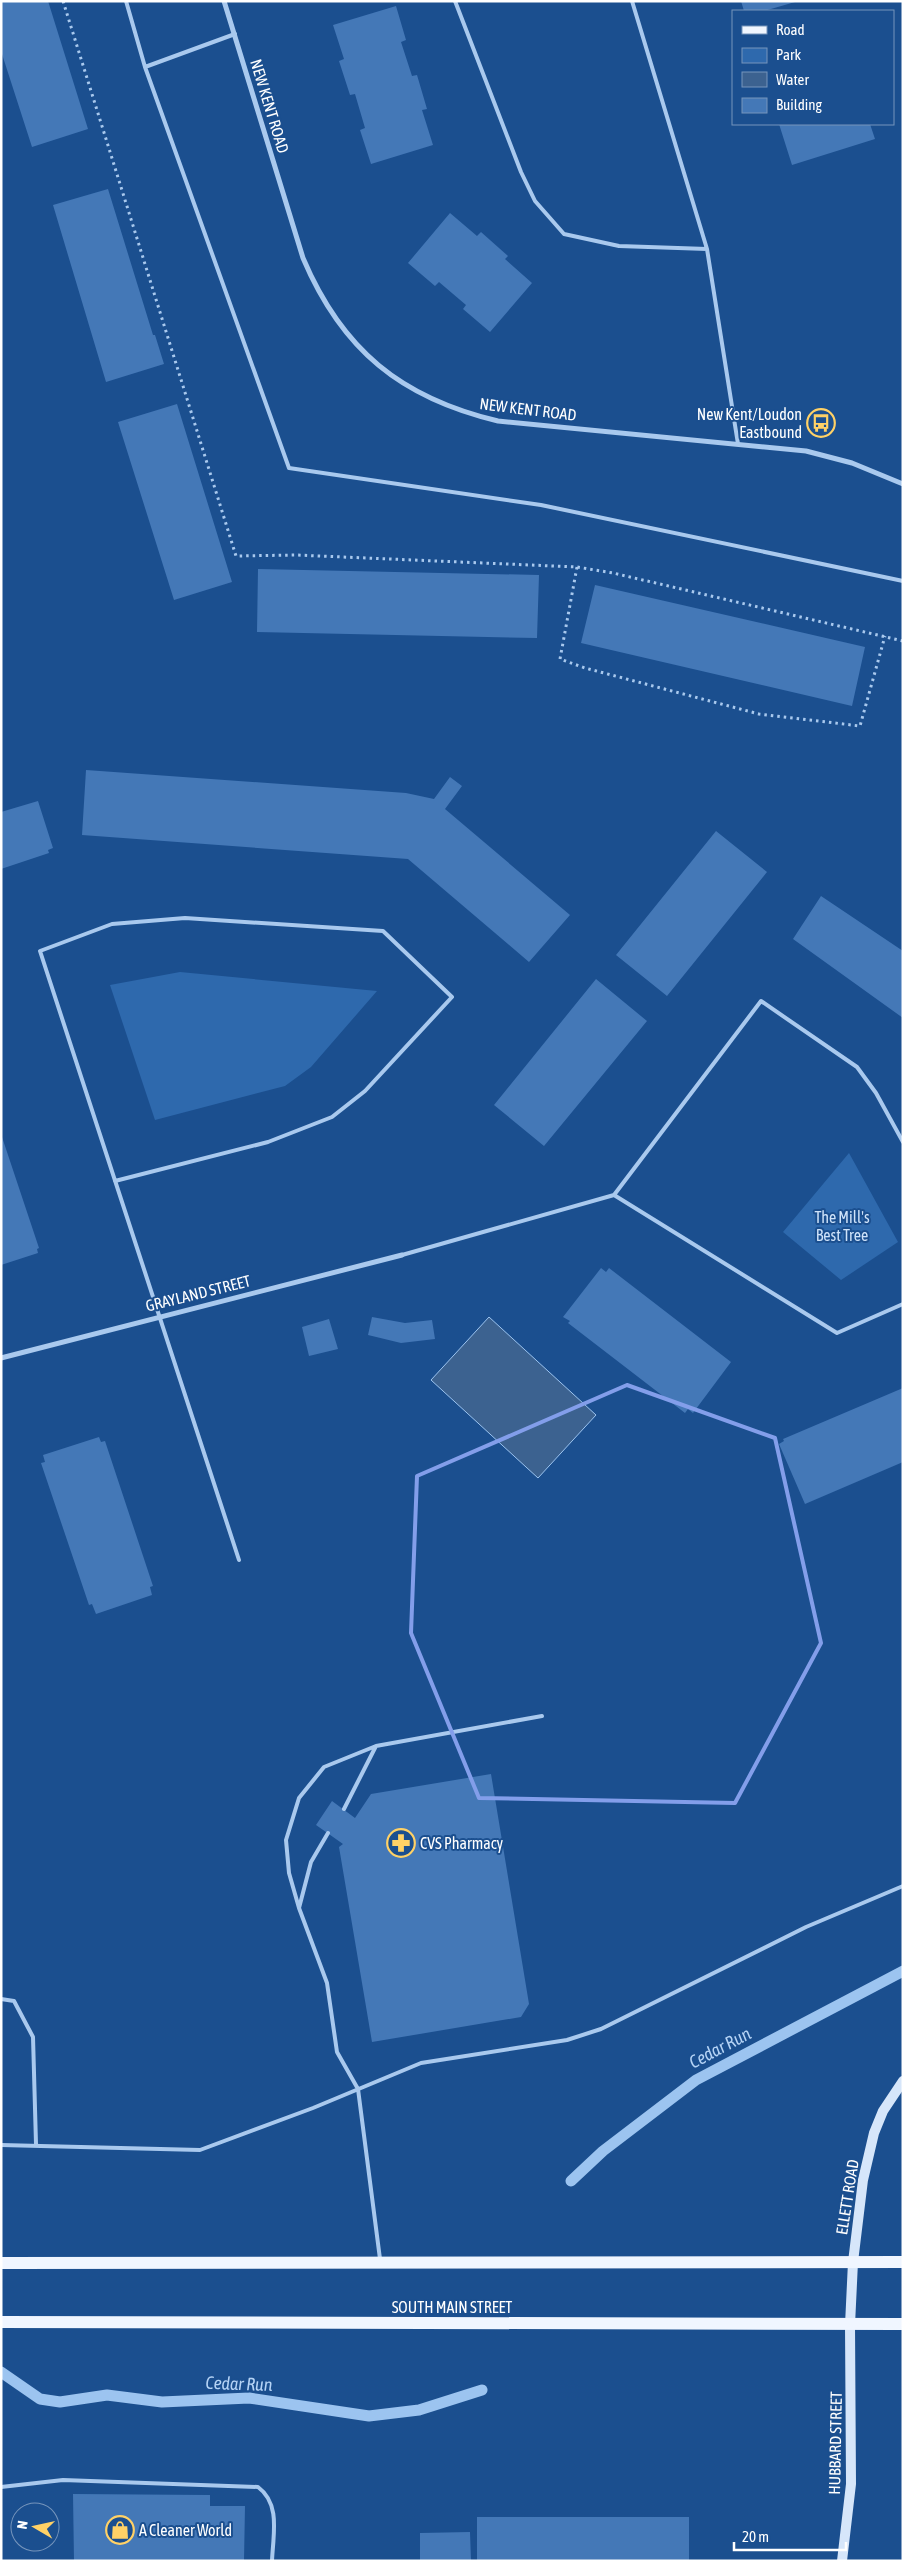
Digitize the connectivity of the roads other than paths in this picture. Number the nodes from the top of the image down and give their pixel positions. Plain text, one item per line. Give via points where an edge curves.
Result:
1 (126, 1) edge
2 (224, 1) edge
3 (456, 1) edge
4 (632, 1) edge
5 (235, 34) junction
6 (145, 67) junction
7 (707, 249) junction
8 (738, 444) junction
9 (903, 484) edge
10 (903, 581) edge
11 (903, 1142) edge
12 (115, 1181) junction
13 (614, 1195) junction
14 (402, 1255) joint
15 (903, 1304) edge
16 (158, 1316) junction
17 (1, 1358) edge
18 (239, 1560) dead end
19 (542, 1716) dead end
20 (376, 1746) junction
21 (344, 1809) dead end
22 (328, 1834) dead end
23 (903, 1886) edge
24 (299, 1908) junction
25 (1, 1999) edge
26 (903, 2081) edge
27 (358, 2089) junction
28 (36, 2144) junction
29 (1, 2145) edge
30 (1, 2262) edge
31 (381, 2262) junction
32 (853, 2262) junction
33 (903, 2262) edge
34 (1, 2322) edge
35 (903, 2324) edge
36 (850, 2325) junction
37 (1, 2487) edge
38 (272, 2561) edge
39 (842, 2561) edge

1 - 6 lane
2 - 5 street, NEW KENT ROAD
3 - 7 lane via 521,172 535,201 564,234 619,246
4 - 7 lane
5 - 6 lane
5 - 8 street, NEW KENT ROAD via 303,258 314,284 357,346 393,377 426,397 461,412 498,421
6 - 10 lane via 289,468 541,505
7 - 8 lane
8 - 9 street, NEW KENT ROAD via 806,451 852,463
11 - 13 lane via 876,1092 857,1067 761,1001
12 - 12 lane via 40,951 112,924 185,918 383,931 452,997 366,1091 332,1117 268,1142
12 - 16 lane
13 - 14 lane
13 - 15 lane via 837,1333
14 - 16 street, GRAYLAND STREET
16 - 17 street, GRAYLAND STREET
16 - 18 lane
19 - 20 lane
20 - 21 lane
20 - 24 lane via 324,1767 299,1798 286,1840 289,1873
22 - 24 lane via 311,1862
23 - 27 lane via 806,1927 601,2029 567,2040 421,2063
24 - 27 lane via 327,1983 337,2052
25 - 28 lane via 14,2001 33,2037
26 - 32 street, ELLETT ROAD via 874,2132 862,2180
27 - 28 lane via 200,2150
27 - 31 lane
28 - 29 lane
30 - 31 main road
31 - 32 main road
32 - 33 main road
32 - 36 street, ELLETT ROAD
34 - 36 main road, SOUTH MAIN STREET
35 - 36 main road, SOUTH MAIN STREET
36 - 39 street, HUBBARD STREET via 851,2484
37 - 38 lane via 63,2480 258,2487 267,2494 274,2508

